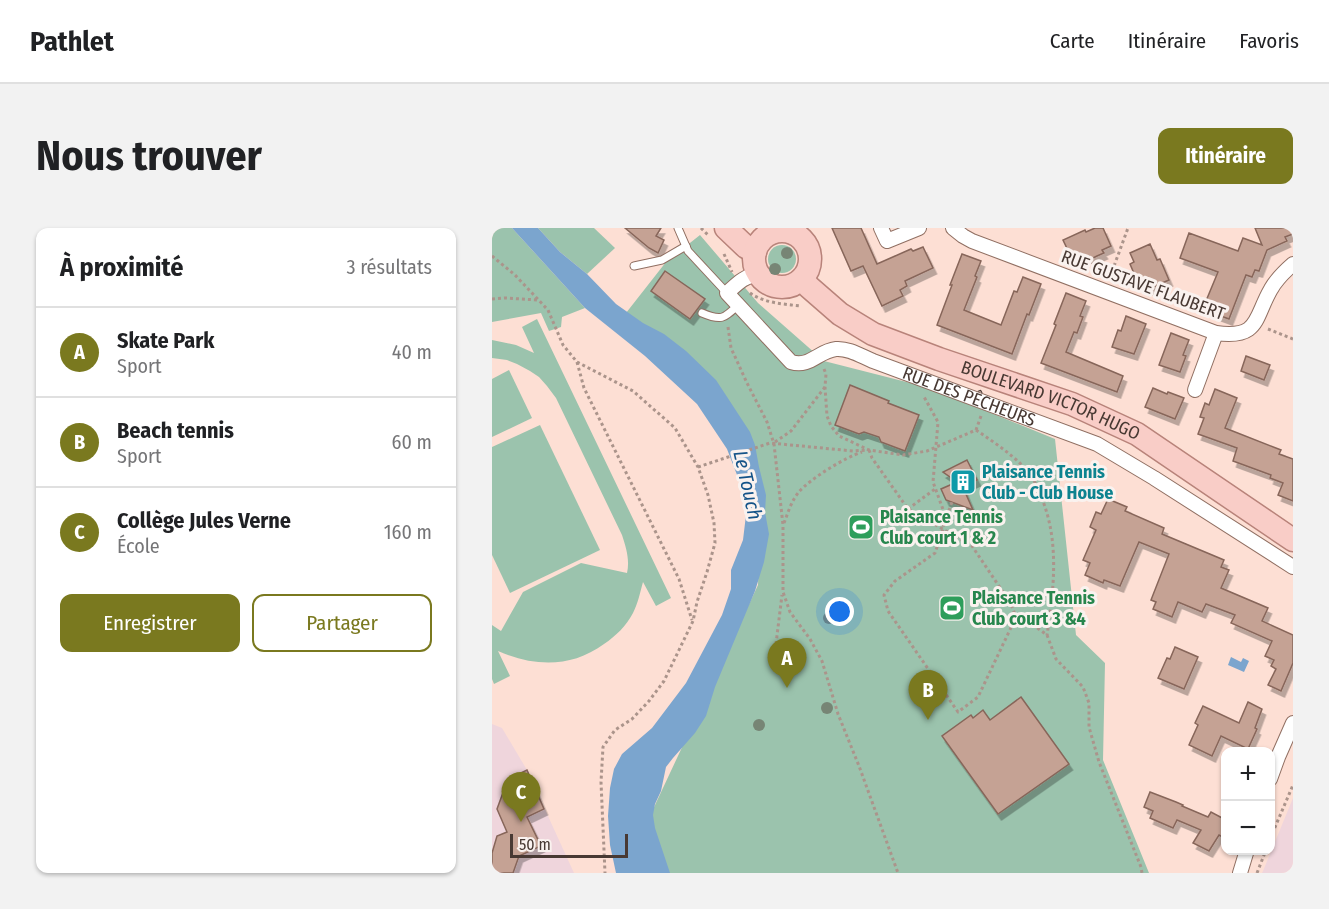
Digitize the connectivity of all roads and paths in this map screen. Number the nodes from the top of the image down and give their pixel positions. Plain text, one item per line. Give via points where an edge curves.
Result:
1 (678, 228) edge
2 (701, 228) edge
3 (881, 228) edge
4 (919, 228) edge
5 (953, 228) edge
6 (1128, 228) edge
7 (783, 230) edge
8 (719, 239) edge
9 (686, 246) junction
10 (755, 252) junction
11 (492, 256) edge
12 (1293, 264) edge
13 (634, 266) dead end
14 (748, 278) junction
15 (802, 279) junction
16 (1105, 290) junction
17 (727, 293) junction
18 (492, 299) edge
19 (538, 300) junction
20 (738, 306) junction
21 (702, 313) dead end
22 (727, 316) junction
23 (1255, 324) junction
24 (1216, 333) junction
25 (1293, 339) edge
26 (577, 362) junction
27 (923, 380) junction
28 (1195, 390) dead end
29 (985, 403) junction
30 (976, 430) junction
31 (772, 443) junction
32 (936, 447) junction
33 (869, 450) junction
34 (698, 467) junction
35 (936, 489) junction
36 (952, 502) dead end
37 (908, 510) junction
38 (945, 515) junction
39 (783, 525) junction
40 (943, 529) junction
41 (1293, 540) edge
42 (1293, 567) edge
43 (783, 592) junction
44 (1016, 617) junction
45 (693, 621) junction
46 (1047, 635) junction
47 (773, 668) dead end
48 (1293, 723) edge
49 (1275, 765) edge
50 (1293, 785) edge
51 (1275, 827) edge
52 (1245, 855) edge
53 (1264, 855) edge
54 (605, 873) edge
55 (898, 873) edge
56 (1142, 873) edge
57 (1240, 873) edge
58 (1257, 873) edge

1 - 9 lane, RUE DES PÊCHEURS
2 - 8 path
3 - 4 street via 887,241
5 - 16 street, RUE GUSTAVE FLAUBERT via 972,241
6 - 16 path
7 - 10 main road via 763,239
7 - 15 main road via 798,237 808,249 809,264
8 - 10 main road
8 - 14 path via 732,272
9 - 13 lane via 662,260
9 - 17 lane, RUE DES PÊCHEURS
10 - 14 main road
11 - 19 path
12 - 23 street via 1272,288
14 - 15 main road via 784,287
14 - 17 street
15 - 41 main road, BOULEVARD VICTOR HUGO via 840,314 873,334 1072,405 1137,434
16 - 24 street, RUE GUSTAVE FLAUBERT
17 - 20 street, RUE DES PÊCHEURS
18 - 19 path
19 - 26 path via 548,310 563,345
20 - 22 lane
20 - 27 street, RUE DES PÊCHEURS via 791,362 799,365 835,349 849,350
21 - 22 lane via 721,319
22 - 31 path via 731,348 767,422
23 - 24 street, RUE GUSTAVE FLAUBERT via 1231,335
23 - 25 path
24 - 28 street
26 - 34 path via 633,392 675,428
26 - 45 path via 584,388 679,579
27 - 29 street, RUE DES PÊCHEURS
27 - 32 path via 922,393 938,422
29 - 30 path
29 - 42 street, RUE DES PÊCHEURS via 1097,444
30 - 32 path
30 - 46 path via 1031,475 1047,510 1054,549
31 - 33 path
31 - 33 path via 791,431 825,387 831,426 839,436
31 - 34 path
31 - 39 path
32 - 33 path via 903,455
32 - 35 path
33 - 37 path
33 - 39 path via 854,454 799,492
34 - 45 path via 708,495 715,543
35 - 37 path
35 - 38 path
36 - 38 path
37 - 40 path
38 - 40 path
39 - 43 path
40 - 44 path via 972,546
40 - 44 path via 935,554 895,581 884,595 888,612 958,712 978,697
43 - 47 path
43 - 55 path via 790,612 822,661
44 - 46 path
45 - 54 path via 664,681 603,747
46 - 56 path via 1056,659 1083,687 1099,762
48 - 49 street
50 - 51 path
52 - 57 street
53 - 58 path

